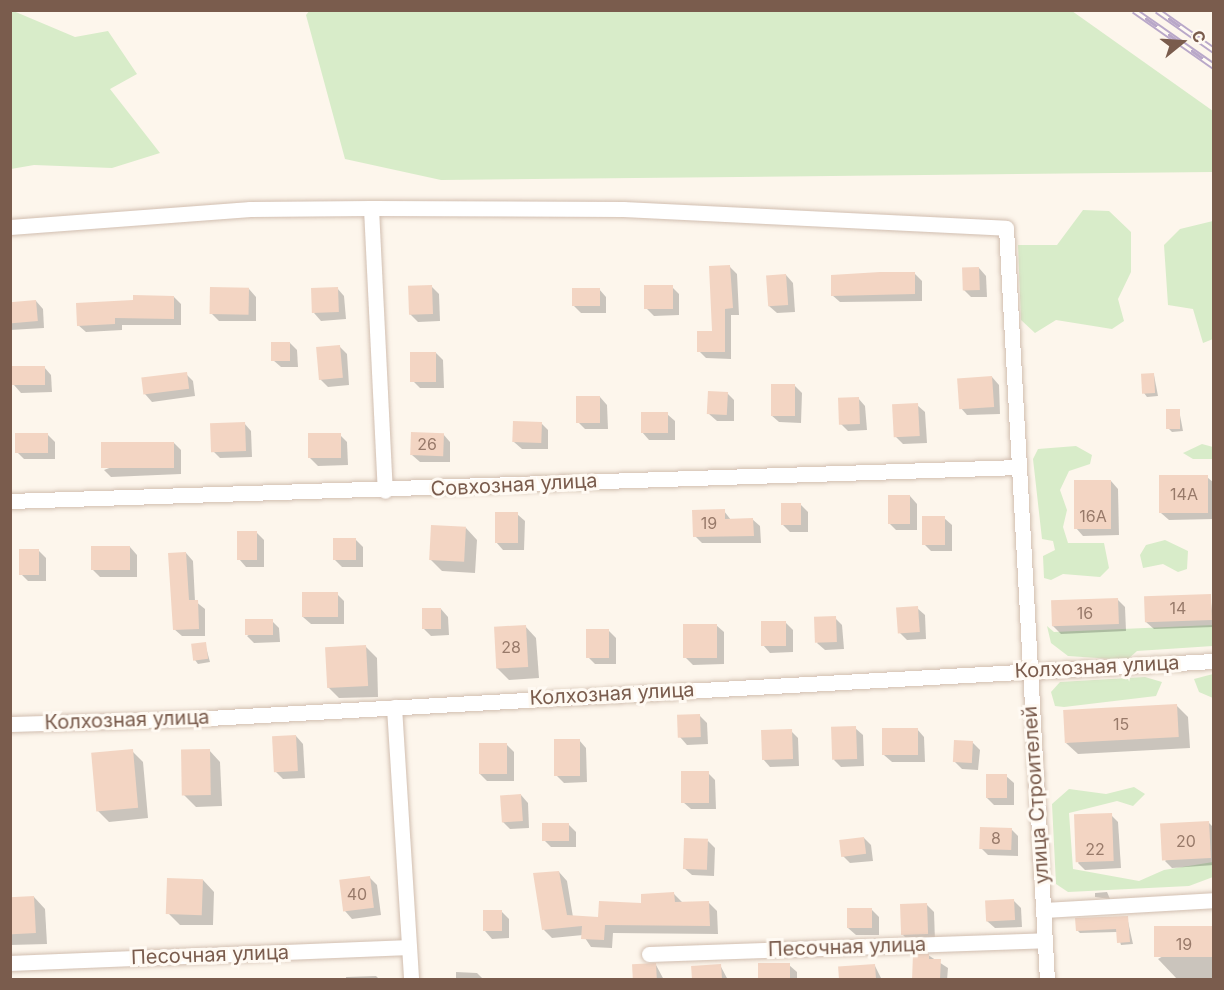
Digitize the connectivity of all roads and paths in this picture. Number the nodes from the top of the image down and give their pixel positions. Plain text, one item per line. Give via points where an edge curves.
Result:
1 (371, 207) junction
2 (10, 227) edge
3 (1017, 467) junction
4 (385, 491) junction
5 (10, 501) edge
6 (1214, 661) edge
7 (1027, 670) junction
8 (394, 707) junction
9 (10, 724) edge
10 (1214, 900) edge
11 (1043, 910) junction
12 (1045, 940) junction
13 (409, 947) junction
14 (649, 954) dead end
15 (10, 963) edge
16 (411, 980) edge
17 (1047, 980) edge

1 - 2 street via 250,209
1 - 3 street, улица Строителей via 623,209 1006,228
1 - 4 street
3 - 4 street, Совхозная улица via 783,472
3 - 7 street, улица Строителей
4 - 5 street, Совхозная улица
6 - 7 street, Колхозная улица
7 - 8 street, Колхозная улица
7 - 11 street, улица Строителей
8 - 9 street, Колхозная улица
8 - 13 street
10 - 11 street
11 - 12 street, улица Строителей
12 - 14 street, Песочная улица
12 - 17 street, улица Строителей
13 - 15 street, Песочная улица
13 - 16 street

